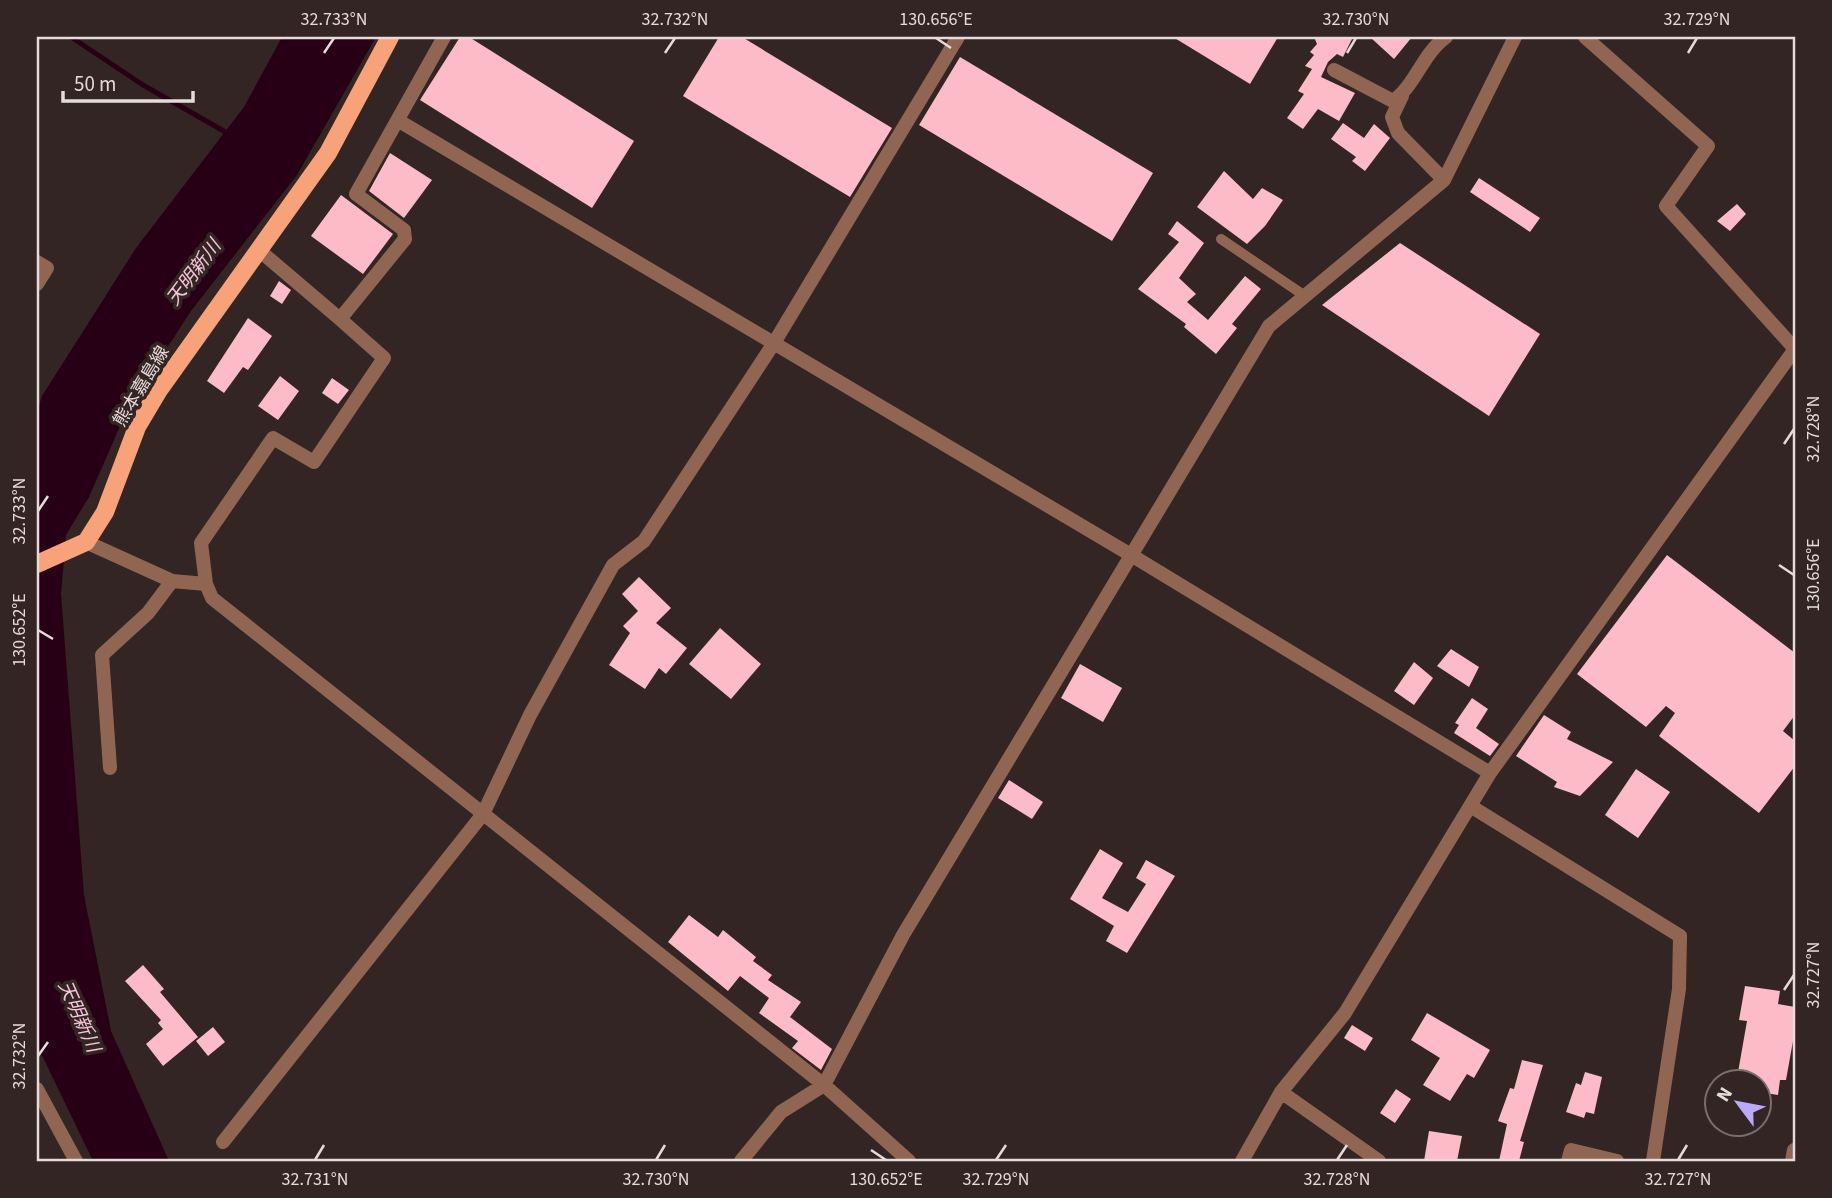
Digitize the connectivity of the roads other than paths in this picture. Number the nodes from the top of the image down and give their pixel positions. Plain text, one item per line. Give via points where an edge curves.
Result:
1 (390, 37) edge
2 (444, 37) edge
3 (958, 37) edge
4 (1446, 37) edge
5 (1516, 37) edge
6 (1585, 37) edge
7 (1334, 70) dead end
8 (1402, 94) junction
9 (399, 121) junction
10 (1444, 180) junction
11 (1221, 239) dead end
12 (260, 251) junction
13 (37, 262) edge
14 (37, 284) edge
15 (1305, 296) junction
16 (340, 319) junction
17 (774, 343) junction
18 (1795, 349) edge
19 (86, 542) junction
20 (1131, 555) junction
21 (37, 564) edge
22 (172, 581) junction
23 (206, 584) junction
24 (110, 768) dead end
25 (1490, 774) junction
26 (1472, 807) junction
27 (483, 814) junction
28 (824, 1086) junction
29 (37, 1089) edge
30 (1281, 1092) junction
31 (223, 1142) dead end
32 (76, 1161) edge
33 (741, 1161) edge
34 (909, 1161) edge
35 (1242, 1161) edge
36 (1379, 1161) edge
37 (1569, 1161) edge
38 (1617, 1161) edge
39 (1653, 1161) edge

1 - 12 main road, 熊本嘉島線 via 328,153
2 - 9 street
3 - 17 street
4 - 8 street
5 - 10 street
6 - 18 street via 1708,146 1666,206
7 - 8 street via 1393,101
8 - 10 street via 1392,117 1398,134
9 - 16 street via 356,194 404,230 405,239
9 - 17 street
10 - 15 street
11 - 15 lane
12 - 16 street
12 - 19 main road, 熊本嘉島線 via 159,390 137,427 105,512
13 - 14 street via 47,268
15 - 20 street via 1269,326
16 - 23 street via 384,358 314,462 273,438 201,543
17 - 20 street
17 - 27 street via 644,541 613,565 530,715
18 - 25 street
19 - 21 main road
19 - 22 street
20 - 25 street
20 - 28 street via 903,935
22 - 23 street
22 - 24 street via 148,613 102,655
23 - 27 street via 212,598
25 - 26 street
26 - 30 street via 1345,1013
26 - 39 street via 1680,936 1679,989
27 - 28 street
27 - 31 street
28 - 33 street via 781,1112
28 - 34 street
29 - 32 street
30 - 35 street
30 - 36 street
37 - 38 street via 1571,1150

